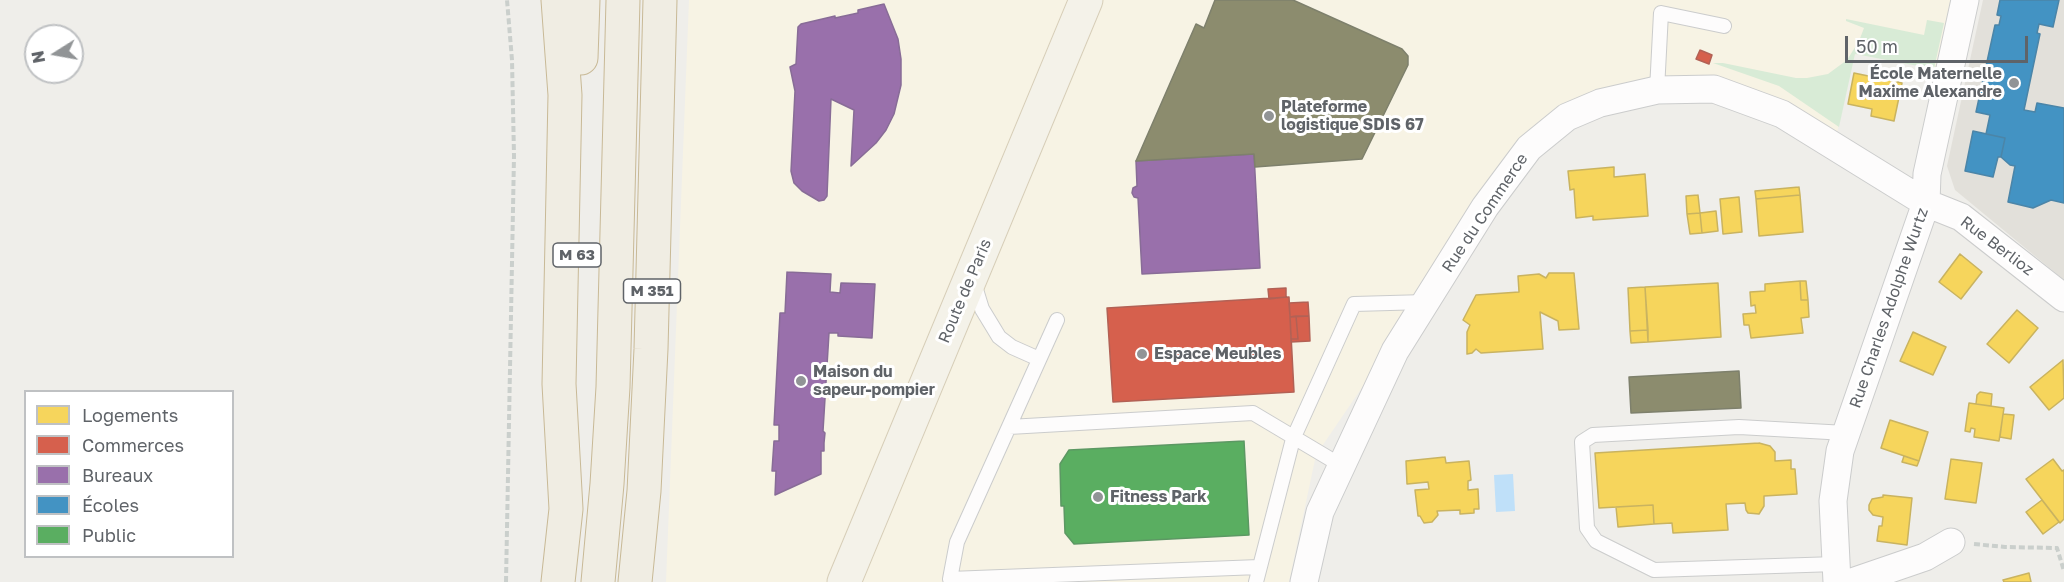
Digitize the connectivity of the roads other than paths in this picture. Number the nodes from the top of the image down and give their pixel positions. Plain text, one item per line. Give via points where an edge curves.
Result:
1 (558, 0) edge
2 (583, 0) edge
3 (622, 0) edge
4 (660, 0) edge
5 (1086, 0) edge
6 (1965, 0) edge
7 (1724, 26) dead end
8 (1657, 90) junction
9 (1926, 203) junction
10 (971, 276) junction
11 (2064, 298) edge
12 (1426, 302) junction
13 (1057, 320) dead end
14 (1040, 358) junction
15 (1009, 428) junction
16 (1846, 433) junction
17 (1293, 439) junction
18 (1342, 466) junction
19 (566, 509) junction
20 (1951, 542) road end
21 (855, 567) edge
22 (1259, 567) junction
23 (1842, 576) edge
24 (558, 582) edge
25 (598, 582) edge
26 (635, 582) edge
27 (1256, 582) edge
28 (1305, 582) edge

1 - 19 highway via 565,95 559,384
2 - 19 highway, M 63 via 575,339
3 - 25 highway, M 351 via 613,387
4 - 26 highway, M 351 via 650,361
5 - 10 main road, Route de Paris
6 - 9 street, Rue Charles Adolphe Wurtz via 1927,174
7 - 8 lane via 1661,13
8 - 9 street, Rue du Commerce via 1714,89 1782,114
8 - 12 street, Rue du Commerce via 1600,103 1567,117 1529,148 1485,207
9 - 11 street, Rue Berlioz via 1960,217
9 - 16 street, Rue Charles Adolphe Wurtz
10 - 14 lane via 982,309 999,337
10 - 21 main road, Route de Paris
12 - 17 lane via 1354,304
12 - 18 street, Rue du Commerce via 1395,351
13 - 14 lane
14 - 15 lane
15 - 17 lane via 1252,413
15 - 22 lane via 957,542 950,579
16 - 23 street, Rue Charles Adolphe Wurtz via 1833,501
16 - 23 lane via 1739,427 1593,435 1582,442 1587,528 1596,541 1654,570
17 - 18 lane
17 - 22 lane
18 - 28 street, Rue du Commerce via 1320,512
19 - 24 highway
20 - 23 street via 1925,557
22 - 27 lane

